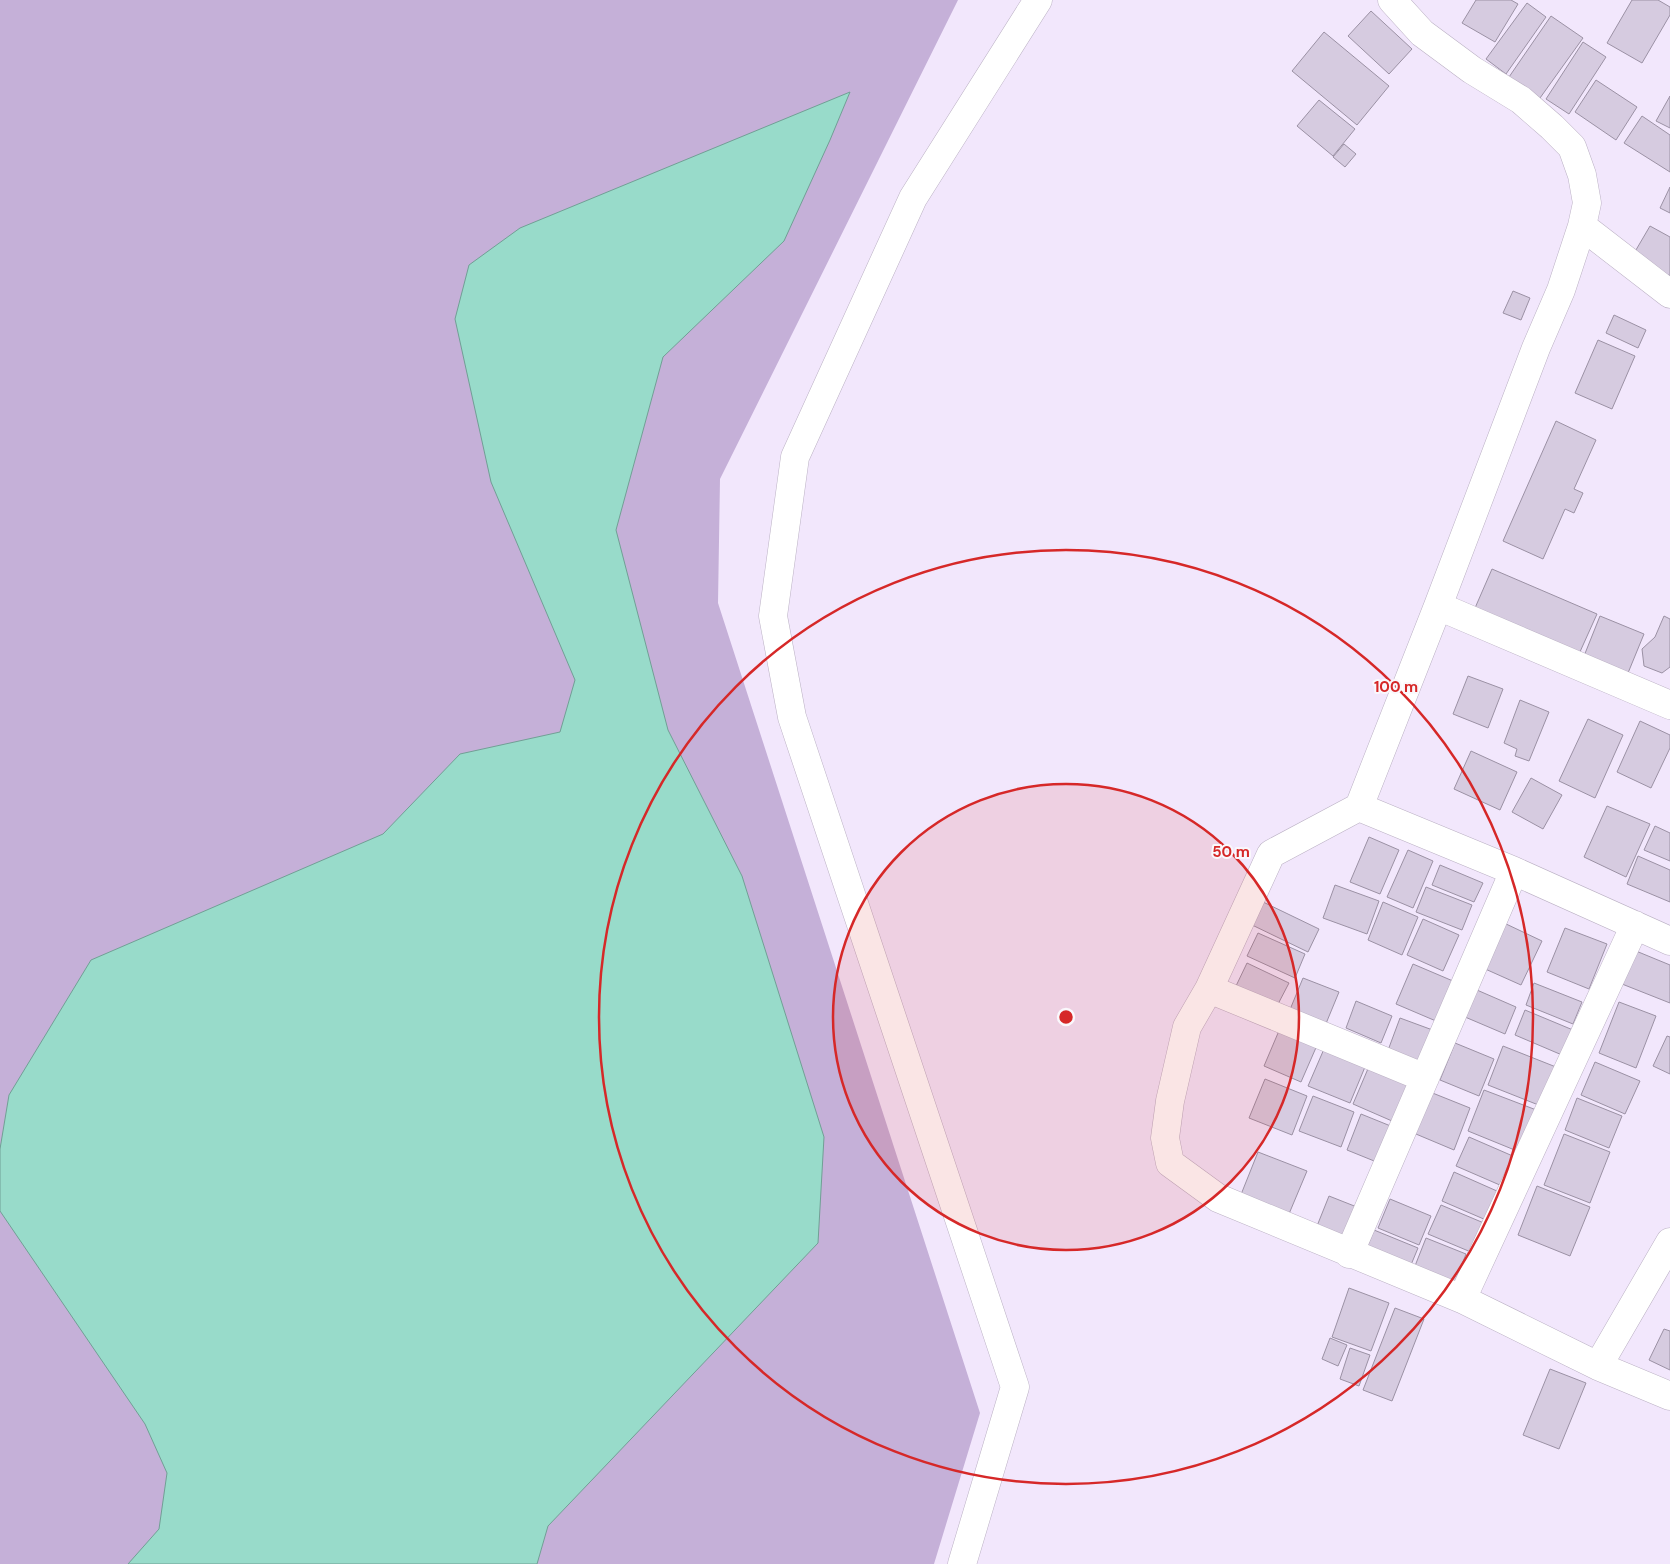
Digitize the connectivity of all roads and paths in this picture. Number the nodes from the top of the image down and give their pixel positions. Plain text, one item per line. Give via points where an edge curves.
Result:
1 (1038, 0) edge
2 (1392, 0) edge
3 (1582, 226) junction
4 (1670, 294) edge
5 (1438, 606) junction
6 (1670, 706) edge
7 (1359, 807) junction
8 (1514, 871) junction
9 (1635, 925) junction
10 (1670, 941) edge
11 (1210, 989) junction
12 (1425, 1078) junction
13 (1670, 1242) edge
14 (1349, 1254) junction
15 (1462, 1300) junction
16 (1598, 1366) junction
17 (1670, 1396) edge
18 (962, 1564) edge

1 - 18 street via 913,198 795,457 773,616 792,717 1015,1387
2 - 3 street via 1422,33 1472,70 1521,100 1572,146 1587,203
3 - 4 street
3 - 5 street via 1561,290
5 - 6 street
5 - 7 street
7 - 8 street
7 - 11 street via 1271,854
8 - 9 street
8 - 12 street
9 - 10 street
9 - 15 street
11 - 12 street
11 - 14 street via 1188,1027 1170,1101 1165,1138 1170,1163 1218,1198
12 - 14 street
13 - 16 street
14 - 15 street
15 - 16 street
16 - 17 street

